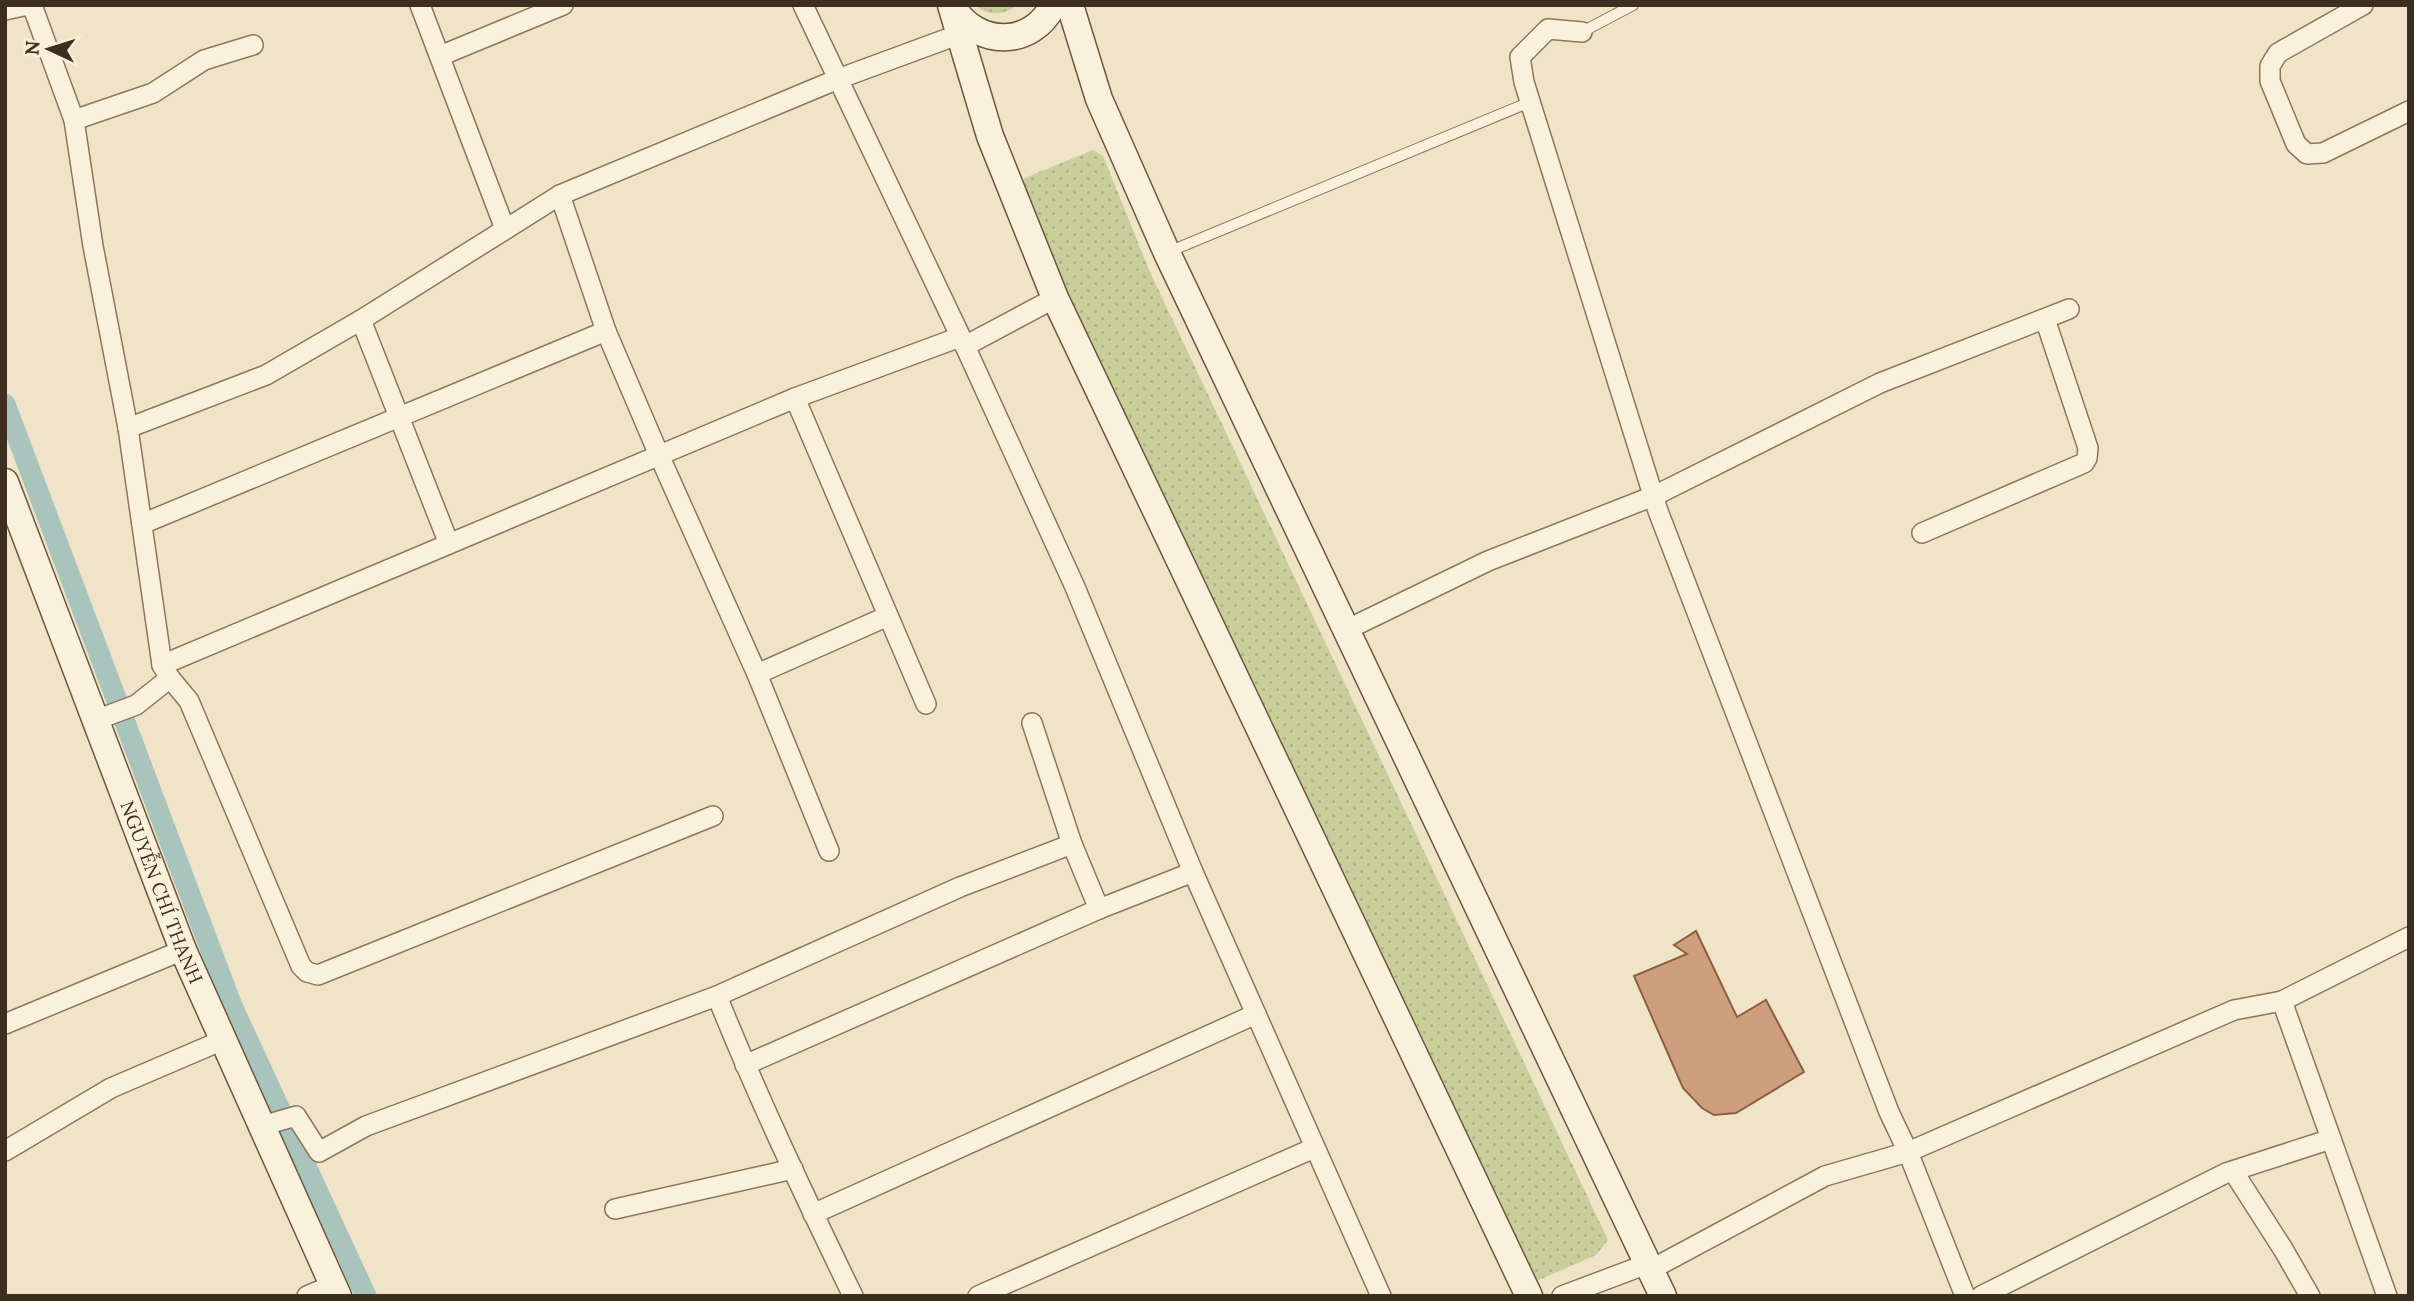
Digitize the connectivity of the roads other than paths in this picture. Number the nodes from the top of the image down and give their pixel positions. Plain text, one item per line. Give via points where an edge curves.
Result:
1 (30, 5) edge
2 (420, 5) edge
3 (563, 5) edge
4 (803, 5) edge
5 (952, 5) edge
6 (1054, 5) edge
7 (1070, 5) edge
8 (1633, 5) edge
9 (2364, 5) edge
10 (5, 10) edge
11 (1582, 32) joint
12 (960, 34) junction
13 (253, 45) dead end
14 (440, 56) junction
15 (838, 79) junction
16 (1530, 102) junction
17 (2409, 111) edge
18 (74, 120) junction
19 (560, 195) junction
20 (505, 229) junction
21 (1167, 253) junction
22 (1055, 298) junction
23 (2069, 309) dead end
24 (2045, 319) junction
25 (361, 320) junction
26 (606, 331) junction
27 (963, 342) junction
28 (795, 398) junction
29 (399, 417) junction
30 (128, 428) junction
31 (659, 455) junction
32 (5, 482) edge
33 (1653, 496) junction
34 (142, 524) junction
35 (1923, 533) dead end
36 (449, 544) junction
37 (888, 616) junction
38 (1346, 631) junction
39 (166, 671) junction
40 (757, 674) junction
41 (926, 704) dead end
42 (96, 720) junction
43 (1032, 723) dead end
44 (713, 816) dead end
45 (1072, 844) junction
46 (829, 851) dead end
47 (1194, 872) junction
48 (1100, 909) junction
49 (2409, 937) edge
50 (183, 950) junction
51 (717, 996) junction
52 (2282, 1001) junction
53 (1256, 1014) junction
54 (5, 1024) edge
55 (223, 1040) junction
56 (745, 1065) junction
57 (275, 1123) junction
58 (2331, 1139) junction
59 (1314, 1148) junction
60 (5, 1151) edge
61 (1908, 1152) junction
62 (793, 1169) junction
63 (2233, 1171) junction
64 (615, 1209) dead end
65 (813, 1214) junction
66 (1649, 1267) junction
67 (335, 1290) edge
68 (307, 1296) edge
69 (853, 1296) edge
70 (978, 1296) edge
71 (1381, 1296) edge
72 (1529, 1296) edge
73 (1562, 1296) edge
74 (1663, 1296) edge
75 (1965, 1296) edge
76 (1981, 1296) edge
77 (2310, 1296) edge
78 (2387, 1296) edge

1 - 10 street
1 - 18 street
2 - 14 street
3 - 14 street
4 - 15 street
5 - 6 street via 966,24 1000,38 1035,28
5 - 12 street
7 - 21 street via 1100,99
8 - 11 lane
9 - 17 street via 2278,53 2270,66 2270,81 2296,144 2307,154 2323,153
11 - 16 street via 1548,29 1520,57
12 - 15 street
12 - 22 street via 990,136
13 - 18 street via 204,60 153,93
14 - 20 street
15 - 19 street
15 - 27 street
16 - 21 lane
16 - 33 street
18 - 30 street
19 - 20 street
19 - 26 street
20 - 25 street
21 - 38 street
22 - 27 street
22 - 72 street
23 - 24 street
24 - 33 street via 1880,383
24 - 35 street via 2088,458 2082,466
25 - 29 street
25 - 30 street via 266,375
26 - 29 street
26 - 31 street
27 - 28 street
27 - 47 street via 1075,587
28 - 31 street
28 - 37 street
29 - 34 street
29 - 36 street
30 - 34 street
31 - 36 street
31 - 40 street
32 - 42 street, NGUYỄN CHÍ THANH
33 - 38 street via 1488,561
33 - 61 street
34 - 39 street
36 - 39 street
37 - 40 street
37 - 41 street
38 - 66 street
39 - 42 street via 136,705
39 - 44 street via 189,701 301,966 311,974
40 - 46 street
42 - 50 street, NGUYỄN CHÍ THANH
43 - 45 street
45 - 48 street
45 - 51 street via 960,887
47 - 48 street
47 - 53 street
48 - 56 street
49 - 52 street
50 - 54 street
50 - 55 street, NGUYỄN CHÍ THANH
51 - 56 street
51 - 57 street via 366,1126 319,1152 296,1116
52 - 58 street
52 - 61 street via 2234,1010
53 - 59 street
53 - 65 street
55 - 57 street, NGUYỄN CHÍ THANH
55 - 60 street via 111,1088
56 - 62 street
57 - 67 street, NGUYỄN CHÍ THANH
58 - 63 street
58 - 78 street
59 - 70 street
59 - 71 street
61 - 66 street via 1825,1176
61 - 75 street
62 - 64 street
62 - 65 street
63 - 76 street
63 - 77 street
65 - 69 street
66 - 73 street
66 - 74 street
67 - 68 street

